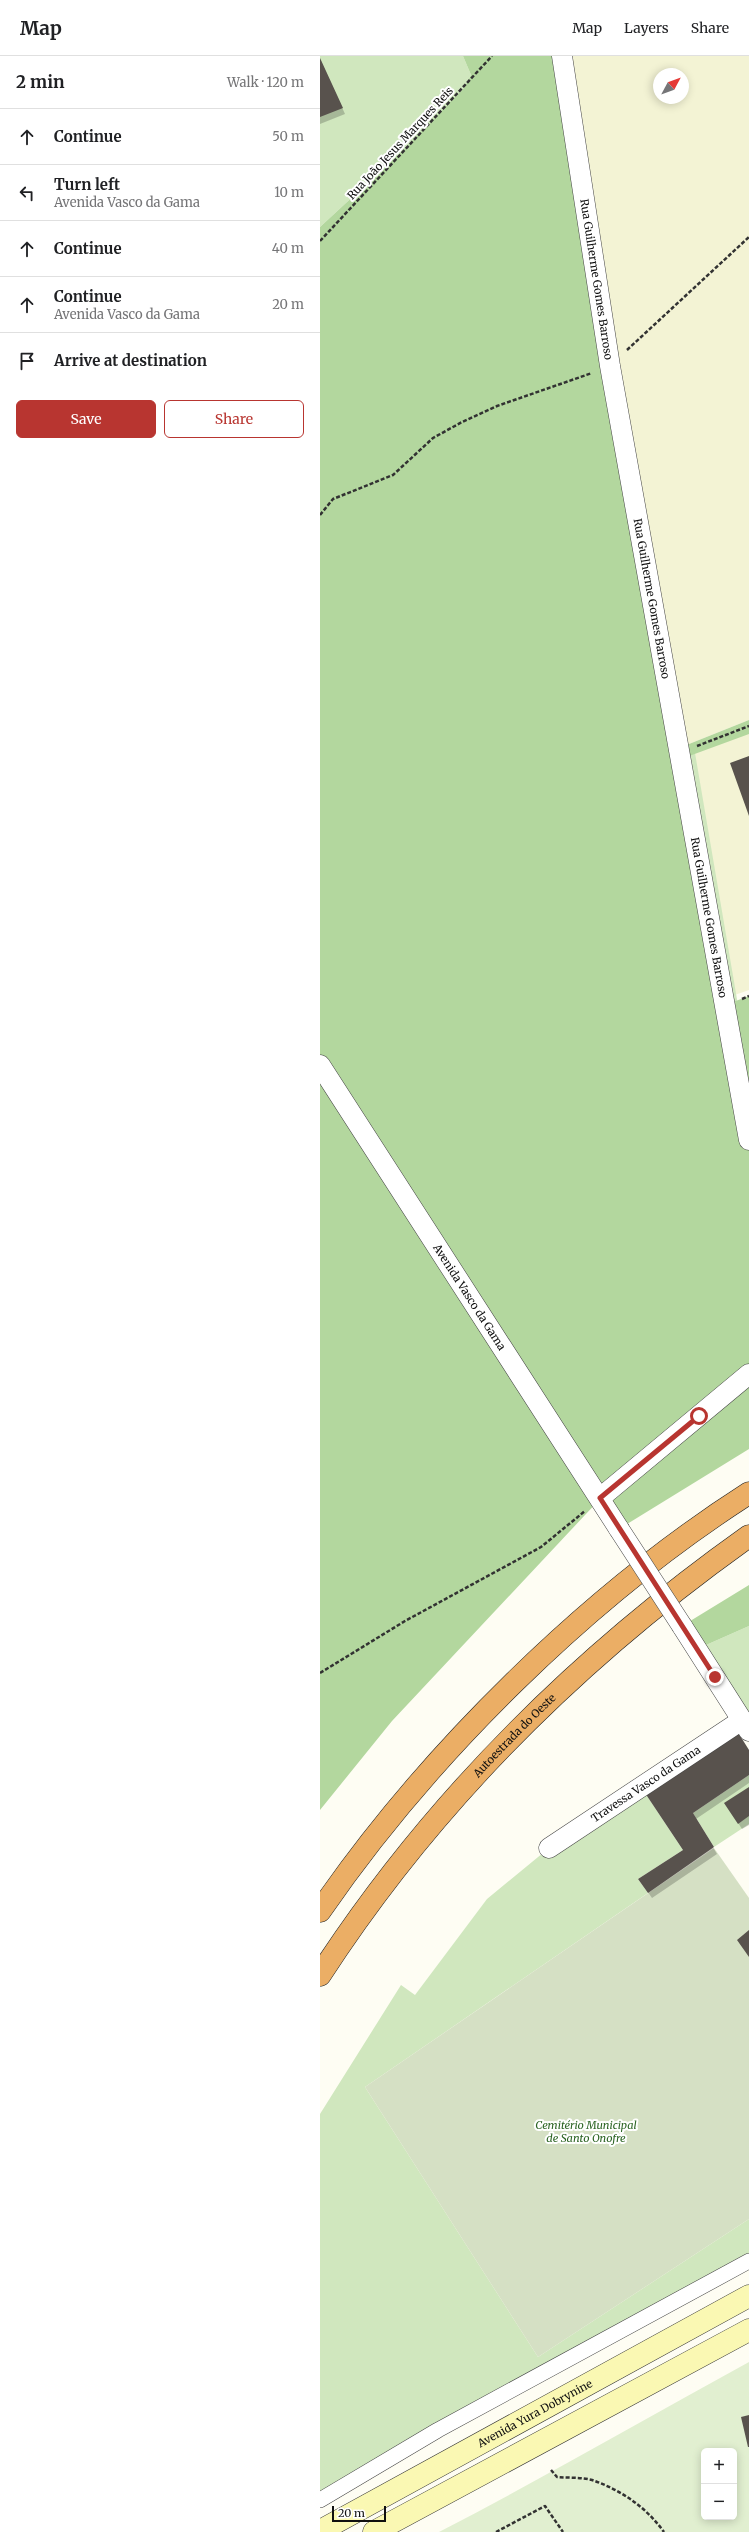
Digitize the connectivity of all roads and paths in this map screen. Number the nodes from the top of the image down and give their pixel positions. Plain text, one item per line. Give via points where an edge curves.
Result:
1 (492, 56) edge
2 (562, 56) edge
3 (749, 237) edge
4 (320, 241) edge
5 (610, 366) junction
6 (320, 515) edge
7 (749, 726) edge
8 (680, 753) junction
9 (320, 1065) edge
10 (749, 1140) edge
11 (749, 1374) edge
12 (749, 1493) edge
13 (600, 1498) junction
14 (749, 1536) edge
15 (320, 1673) edge
16 (746, 1725) edge
17 (549, 1848) dead end
18 (320, 1911) edge
19 (320, 1975) edge
20 (749, 2261) edge
21 (749, 2296) edge
22 (749, 2330) edge
23 (551, 2470) dead end
24 (320, 2500) edge
25 (320, 2531) edge
26 (374, 2532) edge
27 (496, 2532) edge
28 (563, 2532) edge
29 (664, 2532) edge

1 - 4 path, Rua João Jesus Marques Reis
2 - 5 street, Rua Guilherme Gomes Barroso
3 - 5 path
5 - 6 path via 497,406 462,422 433,438 393,475 333,499
5 - 8 street, Rua Guilherme Gomes Barroso
7 - 8 path
8 - 10 street, Rua Guilherme Gomes Barroso
9 - 13 street, Avenida Vasco da Gama
11 - 13 street
12 - 18 highway via 628,1582 522,1675 418,1786 369,1845
13 - 15 path via 541,1547 405,1621
13 - 16 street, Avenida Vasco da Gama, bridge
14 - 19 highway, Autoestrada do Oeste via 634,1623 523,1724 464,1786 414,1845
16 - 17 street, Travessa Vasco da Gama
20 - 24 street via 438,2430
21 - 25 main road, Avenida Yura Dobrynine
22 - 26 main road
23 - 29 path via 557,2477 591,2480 622,2493 651,2516
27 - 28 path via 545,2506

